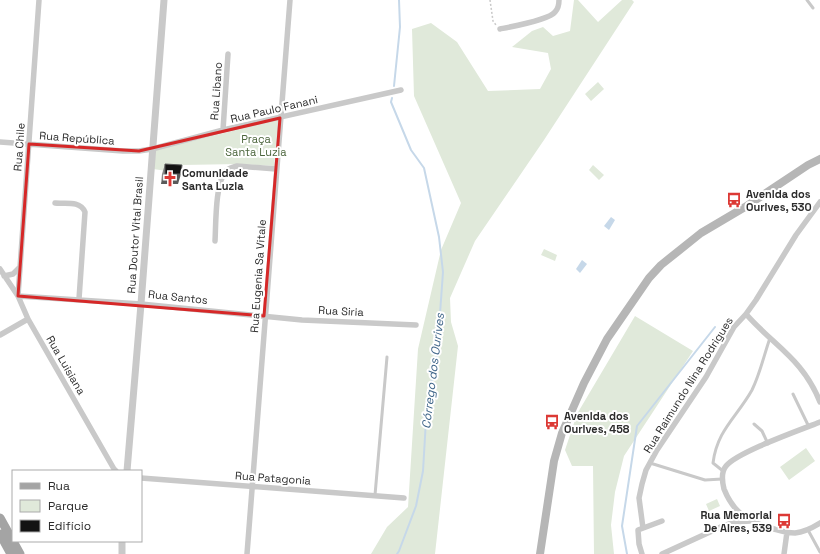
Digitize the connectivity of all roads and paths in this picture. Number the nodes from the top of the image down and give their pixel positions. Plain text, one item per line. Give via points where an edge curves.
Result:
1 (39, 0) edge
2 (164, 0) edge
3 (290, 0) edge
4 (490, 0) edge
5 (807, 0) edge
6 (559, 3) edge
7 (814, 8) dead end
8 (500, 29) joint
9 (228, 54) dead end
10 (401, 90) dead end
11 (280, 118) junction
12 (223, 130) junction
13 (0, 142) edge
14 (29, 144) junction
15 (152, 148) junction
16 (820, 159) edge
17 (276, 168) junction
18 (820, 202) edge
19 (55, 203) dead end
20 (215, 241) dead end
21 (20, 267) junction
22 (0, 268) edge
23 (4, 276) junction
24 (18, 296) junction
25 (79, 299) junction
26 (141, 304) junction
27 (746, 314) junction
28 (264, 316) junction
29 (28, 319) junction
30 (416, 325) dead end
31 (0, 335) edge
32 (770, 338) junction
33 (387, 357) dead end
34 (793, 394) dead end
35 (820, 402) edge
36 (820, 422) edge
37 (754, 424) dead end
38 (809, 427) junction
39 (768, 444) junction
40 (650, 463) junction
41 (113, 470) edge
42 (127, 470) edge
43 (724, 472) junction
44 (142, 478) edge
45 (722, 479) junction
46 (253, 486) junction
47 (375, 495) junction
48 (404, 498) dead end
49 (0, 518) edge
50 (662, 521) dead end
51 (750, 521) junction
52 (820, 523) edge
53 (643, 528) junction
54 (808, 530) junction
55 (787, 532) junction
56 (4, 533) edge
57 (122, 542) edge
58 (820, 552) edge
59 (11, 554) edge
60 (20, 554) edge
61 (122, 554) edge
62 (247, 554) edge
63 (540, 554) edge
64 (642, 554) edge
65 (662, 554) edge
66 (784, 554) edge

1 - 14 street, Rua Chile
2 - 15 street, Rua Doutor Vital Brasil
3 - 11 street, Rua Eugenia Sa Vitale
4 - 8 path via 493,21
5 - 7 lane
6 - 8 street via 555,13 549,17
9 - 12 street, Rua Libano
10 - 11 street, Rua Paulo Fanani
11 - 12 street, Rua Paulo Fanani
11 - 17 street, Rua Eugenia Sa Vitale
12 - 15 street, Rua Paulo Fanani
13 - 14 street, Rua República
14 - 15 street, Rua República via 123,151
14 - 21 street, Rua Chile
15 - 26 street, Rua Doutor Vital Brasil
16 - 63 main road via 701,233 648,278 607,339 564,427 554,461
17 - 20 street via 237,166 223,174 218,188
17 - 28 street, Rua Eugenia Sa Vitale
18 - 27 street, Rua Raimundo Nina Rodrigues
19 - 25 street via 77,204 85,212
21 - 23 street via 13,274
21 - 24 street, Rua Chile
22 - 23 street, Rua Luisiana
23 - 24 street, Rua Luisiana
24 - 25 street, Rua Santos
24 - 29 street, Rua Luisiana
25 - 26 street, Rua Santos
26 - 28 street, Rua Santos
26 - 42 street, Rua Doutor Vital Brasil
27 - 32 street
27 - 40 street, Rua Raimundo Nina Rodrigues via 734,327 706,377
28 - 30 street, Rua Siria
28 - 46 street, Rua Eugenia Sa Vitale
29 - 31 street
29 - 41 street, Rua Luisiana
32 - 35 street via 804,371
32 - 43 lane via 752,389 718,440 713,463
33 - 47 lane
34 - 38 lane
36 - 38 street
37 - 39 lane via 762,431
38 - 39 street
39 - 43 street via 734,459 726,466
40 - 45 lane via 705,480
40 - 53 street, Rua Raimundo Nina Rodrigues via 639,498
43 - 45 street
44 - 46 street, Rua Patagonia
45 - 51 street via 729,499 739,514
46 - 47 street, Rua Patagonia
46 - 62 street, Rua Eugenia Sa Vitale
47 - 48 street, Rua Patagonia
49 - 56 main road
50 - 53 street
51 - 55 street
51 - 65 street via 723,526
52 - 54 street
53 - 64 street, Rua Raimundo Nina Rodrigues via 638,530
54 - 55 street
54 - 58 lane
55 - 66 street
56 - 59 main road
56 - 60 main road
57 - 61 street

